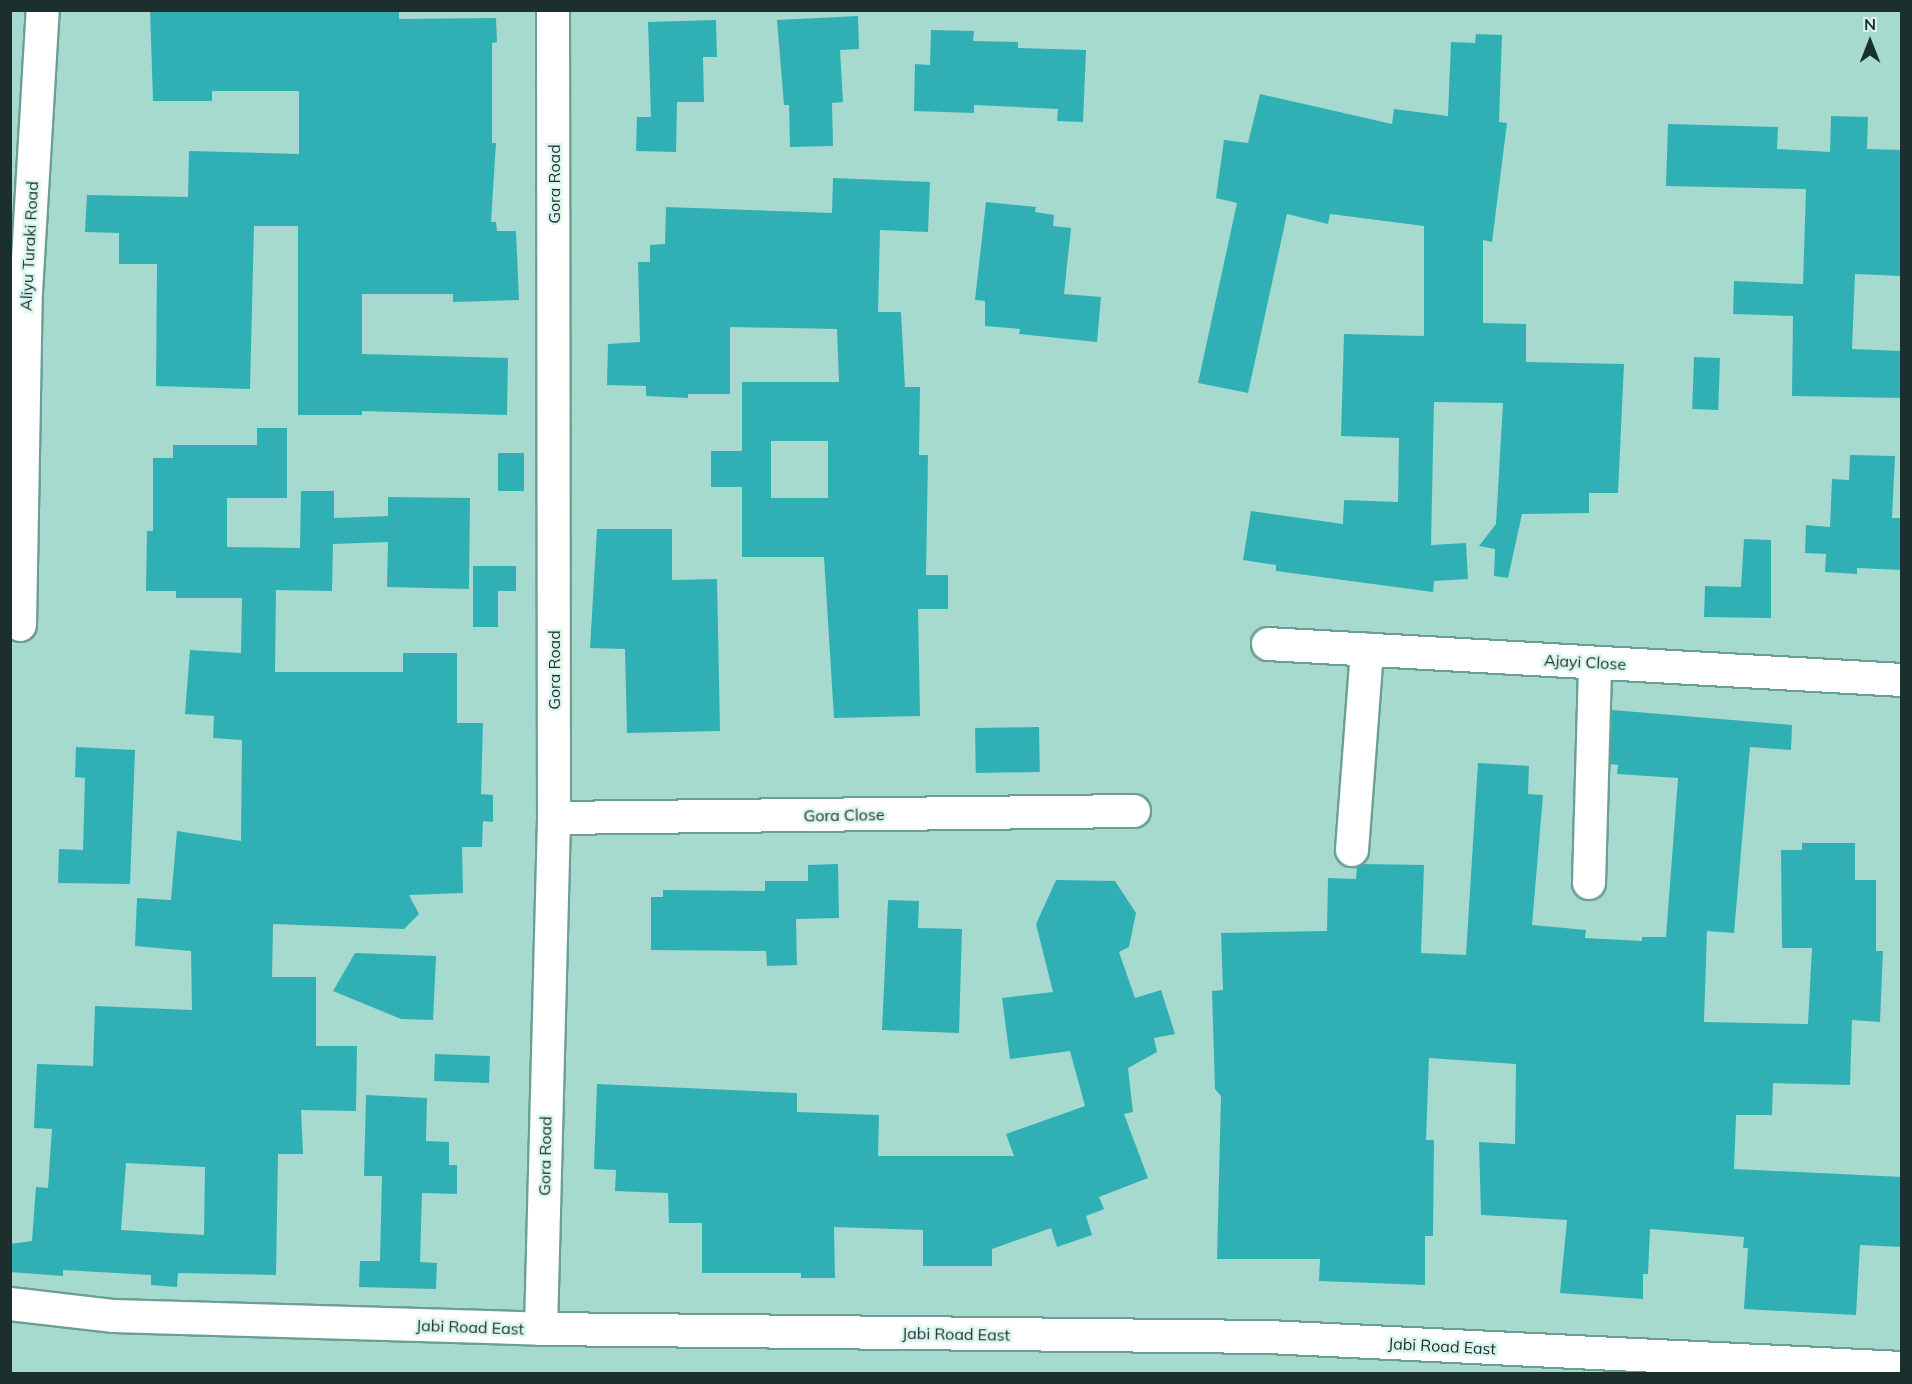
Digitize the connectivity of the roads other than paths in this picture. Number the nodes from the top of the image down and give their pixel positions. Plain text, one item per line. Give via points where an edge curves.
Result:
1 (43, 10) edge
2 (554, 10) edge
3 (18, 292) edge
4 (20, 625) dead end
5 (1268, 644) dead end
6 (1367, 650) junction
7 (1595, 663) junction
8 (1902, 680) edge
9 (1134, 811) dead end
10 (554, 818) junction
11 (1352, 850) dead end
12 (1589, 882) dead end
13 (10, 1304) edge
14 (540, 1329) junction
15 (1902, 1368) edge

1 - 3 street, Aliyu Turaki Road
2 - 10 street, Gora Road
3 - 4 street, Aliyu Turaki Road
5 - 6 street, Ajayi Close
6 - 7 street, Ajayi Close
6 - 11 street
7 - 8 street, Ajayi Close
7 - 12 street
9 - 10 street, Gora Close
10 - 14 street, Gora Road
13 - 14 street, Jabi Road East via 114,1316
14 - 15 street, Jabi Road East via 1268,1338

